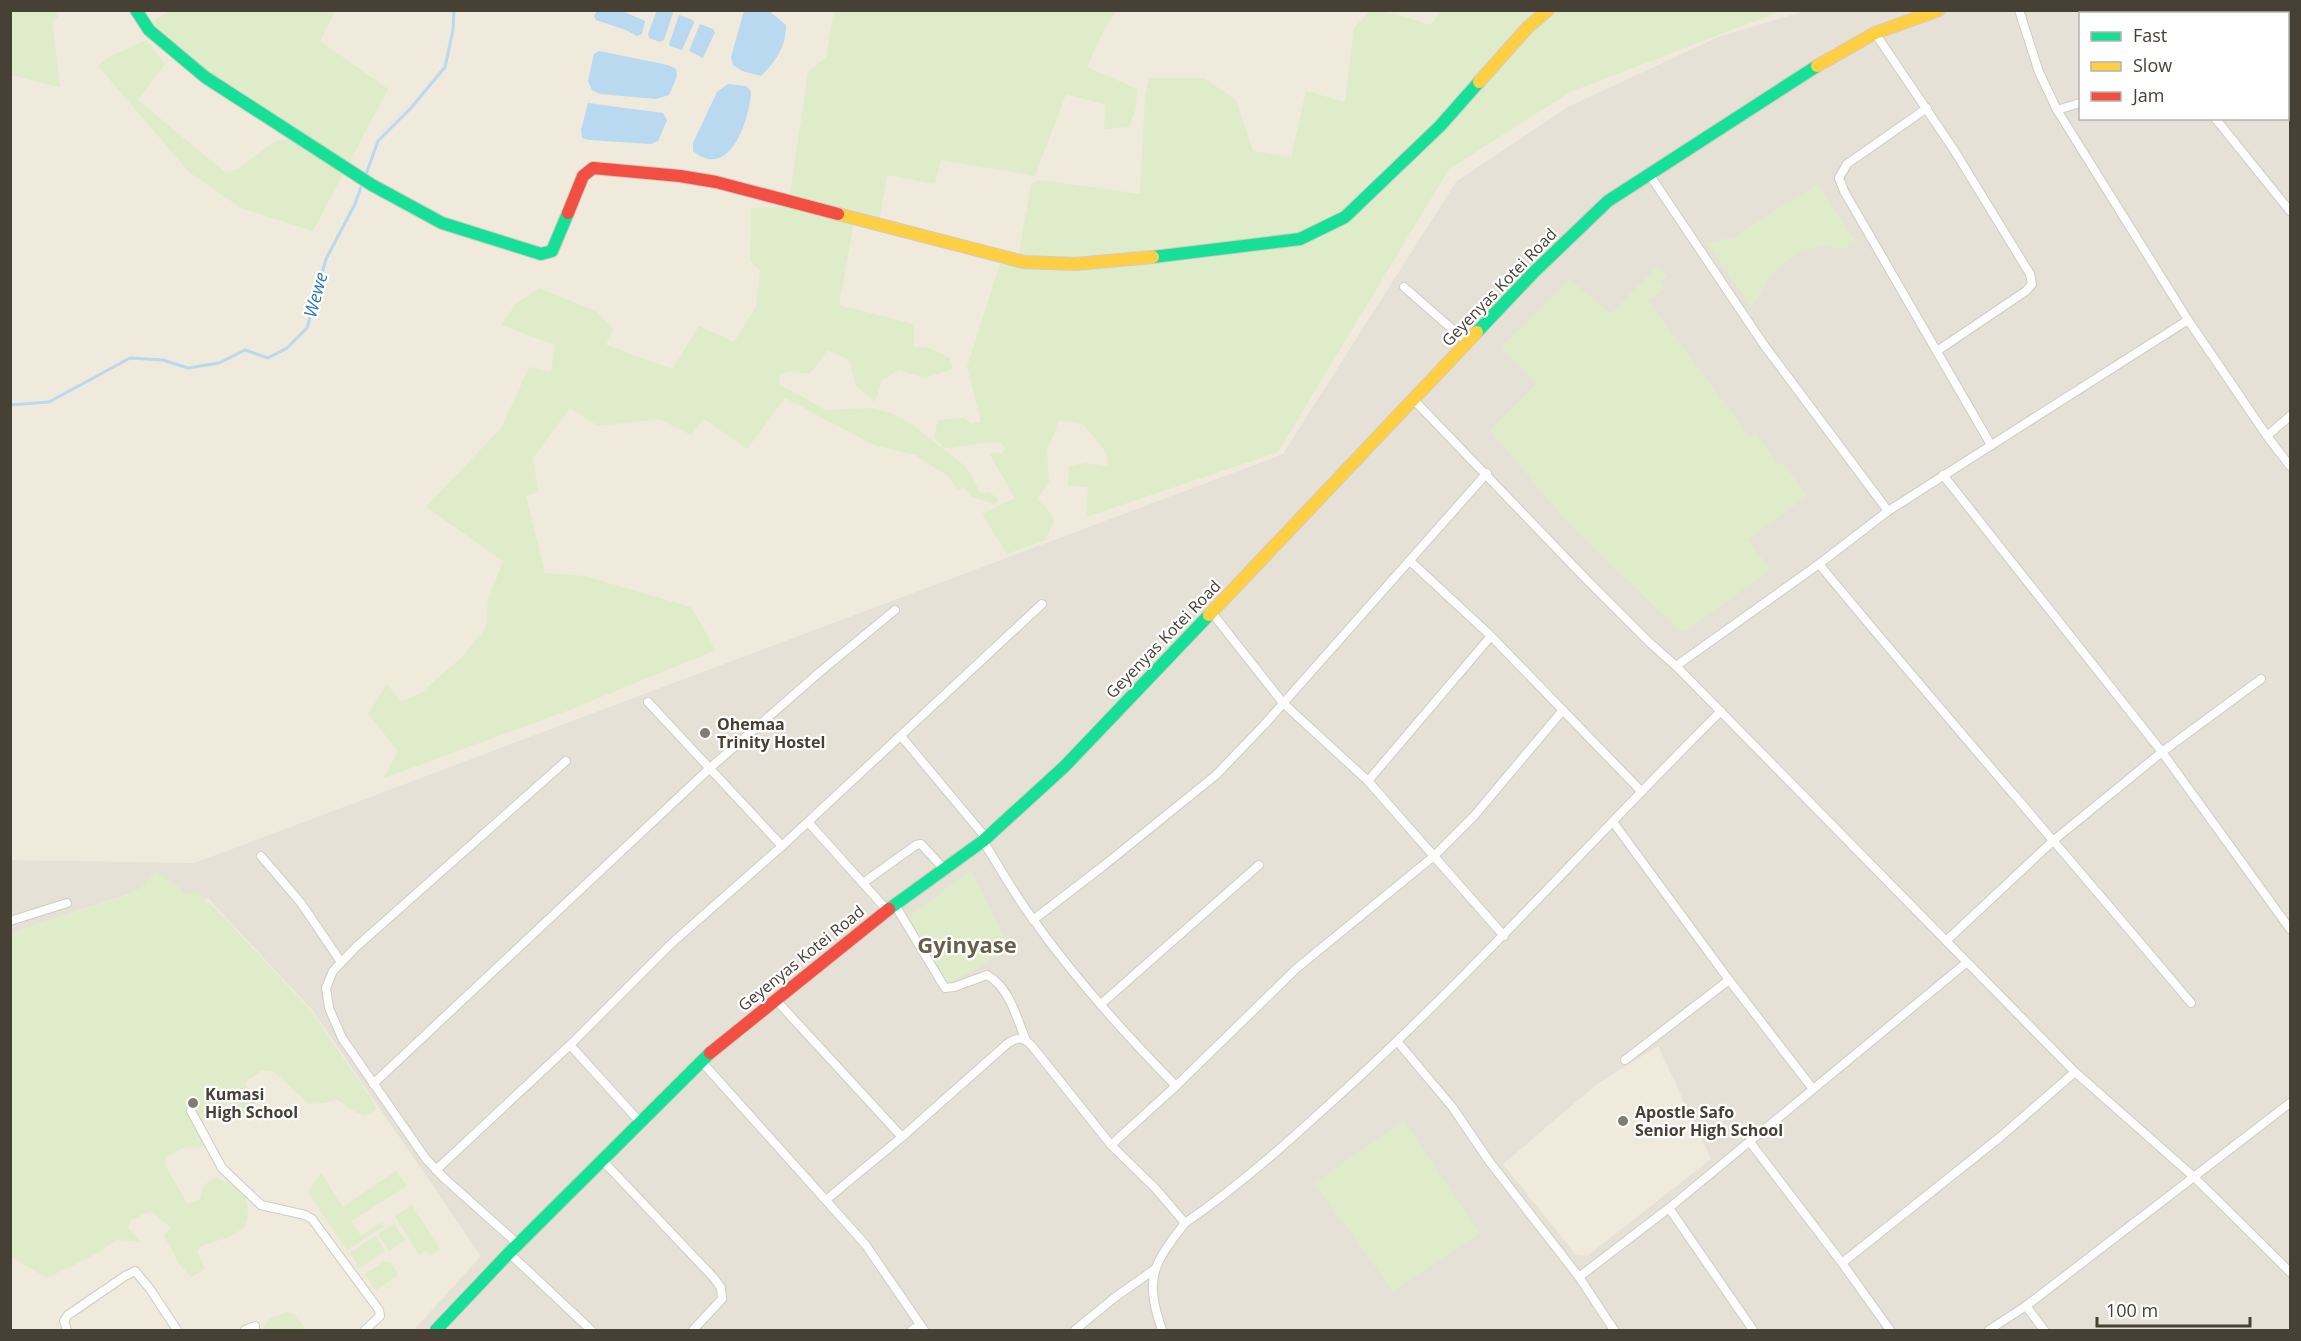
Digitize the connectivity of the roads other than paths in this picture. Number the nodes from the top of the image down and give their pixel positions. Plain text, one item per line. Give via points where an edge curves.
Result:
1 (136, 10) edge
2 (1548, 10) edge
3 (1938, 10) edge
4 (2019, 10) edge
5 (1875, 33) junction
6 (2079, 103) edge
7 (1927, 108) junction
8 (2057, 110) junction
9 (2217, 120) edge
10 (1649, 174) junction
11 (2290, 212) edge
12 (1404, 287) dead end
13 (2188, 320) junction
14 (1467, 342) junction
15 (1937, 351) junction
16 (1413, 399) junction
17 (2290, 416) edge
18 (2267, 436) junction
19 (1991, 445) junction
20 (2290, 466) edge
21 (1486, 473) junction
22 (1943, 475) junction
23 (1888, 511) junction
24 (1410, 561) junction
25 (1819, 564) junction
26 (1042, 604) dead end
27 (895, 610) dead end
28 (1212, 613) junction
29 (1491, 636) junction
30 (1676, 666) junction
31 (2261, 679) dead end
32 (648, 702) dead end
33 (1283, 703) junction
34 (1563, 710) junction
35 (1721, 711) junction
36 (901, 736) junction
37 (2162, 752) junction
38 (567, 761) dead end
39 (710, 768) junction
40 (1368, 781) junction
41 (1641, 791) junction
42 (808, 822) junction
43 (1613, 822) junction
44 (984, 839) junction
45 (2054, 840) junction
46 (782, 846) junction
47 (261, 856) dead end
48 (1434, 856) junction
49 (1259, 865) dead end
50 (944, 869) junction
51 (863, 883) junction
52 (67, 903) dead end
53 (891, 907) junction
54 (1033, 920) junction
55 (10, 921) edge
56 (2290, 929) edge
57 (1504, 936) junction
58 (1946, 941) junction
59 (341, 962) junction
60 (1966, 963) junction
61 (1729, 980) junction
62 (775, 999) junction
63 (2191, 1003) dead end
64 (1101, 1004) junction
65 (1024, 1038) junction
66 (1397, 1041) junction
67 (570, 1045) junction
68 (1625, 1060) dead end
69 (701, 1061) junction
70 (2075, 1071) junction
71 (374, 1083) junction
72 (1176, 1086) junction
73 (1813, 1089) junction
74 (2290, 1103) edge
75 (191, 1111) dead end
76 (639, 1121) junction
77 (902, 1137) junction
78 (1750, 1142) junction
79 (1111, 1145) junction
80 (602, 1160) junction
81 (436, 1170) junction
82 (2194, 1178) junction
83 (826, 1200) junction
84 (1669, 1208) junction
85 (1185, 1223) junction
86 (514, 1248) junction
87 (1842, 1263) junction
88 (1155, 1269) junction
89 (2290, 1272) edge
90 (1579, 1277) junction
91 (2026, 1306) junction
92 (922, 1328) edge
93 (67, 1330) edge
94 (177, 1330) edge
95 (246, 1330) edge
96 (255, 1330) edge
97 (364, 1330) edge
98 (436, 1330) edge
99 (591, 1330) edge
100 (693, 1330) edge
101 (912, 1330) edge
102 (1075, 1330) edge
103 (1162, 1330) edge
104 (1614, 1330) edge
105 (1753, 1330) edge
106 (1890, 1330) edge
107 (1989, 1330) edge
108 (2044, 1330) edge

1 - 2 street via 149,30 205,76 367,182 442,223 541,254 552,251 583,176 592,168 716,182 1024,262 1075,264 1300,238 1345,217 1392,175
3 - 5 street, Geyenyas Kotei Road
4 - 8 street via 2039,72
5 - 7 street
5 - 10 street, Geyenyas Kotei Road
6 - 8 street
7 - 15 street via 1862,152 1847,164 1839,178
7 - 15 street via 2030,274 2032,284
8 - 13 street
9 - 11 street
10 - 14 street, Geyenyas Kotei Road via 1608,201
10 - 23 street via 1764,345
12 - 14 street
13 - 18 street
13 - 19 street
14 - 16 street, Geyenyas Kotei Road
15 - 19 street
16 - 21 street
16 - 28 street, Geyenyas Kotei Road
17 - 18 street
18 - 20 street
19 - 22 street
21 - 24 street
21 - 30 street via 1594,587
22 - 23 street
22 - 37 street
23 - 25 street
24 - 29 street
24 - 33 street
25 - 30 street
25 - 45 street
26 - 36 street
27 - 39 street
28 - 33 street
28 - 44 street, Geyenyas Kotei Road via 1065,766
29 - 34 street
29 - 40 street
30 - 35 street
31 - 37 street
32 - 39 street
33 - 40 street
33 - 54 street via 1216,775
34 - 41 street
34 - 48 street via 1474,816
35 - 41 street
35 - 58 street
36 - 42 street
36 - 44 street
37 - 45 street
37 - 56 street
38 - 59 street
39 - 46 street
39 - 71 street
40 - 48 street
41 - 43 street
42 - 46 street
42 - 51 street
43 - 57 street
43 - 61 street
44 - 50 street, Geyenyas Kotei Road
44 - 54 street
45 - 58 street
45 - 63 street
46 - 67 street via 672,943
47 - 59 street via 302,903
48 - 57 street
48 - 72 street via 1298,968
49 - 64 street
50 - 51 street via 921,844
50 - 53 street, Geyenyas Kotei Road
51 - 53 street
52 - 55 street
53 - 62 street, Geyenyas Kotei Road
53 - 65 street via 945,988 987,975 997,981 1011,1003
54 - 64 street
57 - 66 street
58 - 60 street
59 - 71 street via 326,988 329,1008 342,1038
60 - 70 street
60 - 73 street
61 - 68 street
61 - 73 street
62 - 69 street, Geyenyas Kotei Road
62 - 77 street
64 - 72 street
65 - 77 street via 1007,1044
65 - 79 street
66 - 85 street via 1249,1176
66 - 90 street via 1453,1108
67 - 76 street
67 - 81 street
69 - 76 street, Geyenyas Kotei Road
69 - 83 street
70 - 82 street
70 - 87 street via 1999,1138
71 - 81 street
72 - 79 street
73 - 78 street
74 - 82 street
75 - 97 street via 222,1168 242,1188 261,1205 305,1215 319,1226 379,1310 380,1316
76 - 80 street, Geyenyas Kotei Road
77 - 83 street
78 - 84 street
78 - 87 street
79 - 85 street
80 - 86 street, Geyenyas Kotei Road
80 - 100 street via 721,1288 722,1299
81 - 86 street
82 - 89 street
82 - 91 street
83 - 92 street via 865,1244
84 - 90 street
84 - 105 street
85 - 88 street
86 - 98 street, Geyenyas Kotei Road
86 - 99 street
87 - 106 street
88 - 102 street
88 - 103 street via 1152,1281
90 - 104 street
91 - 107 street
91 - 108 street
92 - 101 street
93 - 94 street via 64,1321 68,1315 135,1271
95 - 96 street via 255,1326

